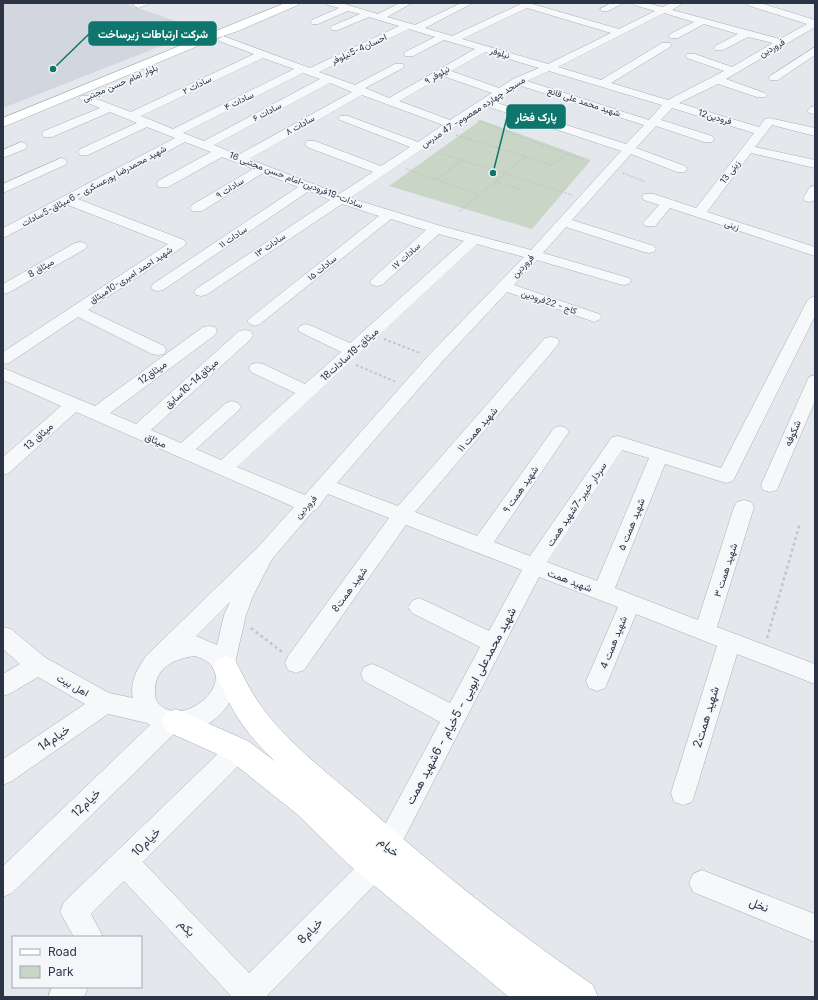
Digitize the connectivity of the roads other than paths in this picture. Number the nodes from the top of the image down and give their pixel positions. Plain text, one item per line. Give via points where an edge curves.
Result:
1 (294, 3) edge
2 (331, 3) edge
3 (366, 3) edge
4 (407, 3) edge
5 (468, 3) edge
6 (619, 3) edge
7 (637, 3) edge
8 (678, 3) edge
9 (528, 4) edge
10 (747, 4) edge
11 (788, 6) dead end
12 (350, 8) junction
13 (567, 8) dead end
14 (605, 9) dead end
15 (696, 9) dead end
16 (663, 10) junction
17 (778, 12) junction
18 (554, 13) junction
19 (374, 16) junction
20 (683, 16) junction
21 (599, 17) dead end
22 (538, 20) dead end
23 (765, 20) dead end
24 (703, 21) junction
25 (315, 22) dead end
26 (589, 23) junction
27 (815, 23) edge
28 (413, 27) junction
29 (335, 28) dead end
30 (234, 29) junction
31 (576, 29) dead end
32 (619, 32) junction
33 (747, 33) junction
34 (444, 36) junction
35 (674, 36) dead end
36 (223, 39) junction
37 (454, 39) junction
38 (782, 43) junction
39 (666, 45) dead end
40 (484, 48) junction
41 (719, 48) dead end
42 (815, 50) edge
43 (262, 54) junction
44 (409, 54) dead end
45 (691, 56) dead end
46 (760, 56) junction
47 (792, 65) junction
48 (399, 66) dead end
49 (548, 68) junction
50 (307, 71) junction
51 (733, 71) junction
52 (444, 72) junction
53 (774, 78) dead end
54 (329, 79) junction
55 (717, 80) junction
56 (517, 81) junction
57 (602, 84) junction
58 (358, 90) junction
59 (500, 92) junction
60 (85, 98) junction
61 (390, 102) junction
62 (484, 102) junction
63 (670, 104) junction
64 (748, 104) dead end
65 (110, 108) junction
66 (778, 109) dead end
67 (132, 116) junction
68 (344, 118) dead end
69 (146, 122) junction
70 (652, 122) junction
71 (3, 123) edge
72 (765, 126) junction
73 (456, 128) junction
74 (3, 132) edge
75 (815, 132) edge
76 (48, 134) dead end
77 (179, 135) junction
78 (708, 139) dead end
79 (311, 144) dead end
80 (205, 145) junction
81 (21, 146) dead end
82 (419, 146) junction
83 (628, 149) junction
84 (747, 150) junction
85 (84, 152) dead end
86 (221, 152) junction
87 (3, 154) edge
88 (238, 159) junction
89 (61, 162) dead end
90 (815, 164) edge
91 (262, 168) junction
92 (681, 169) dead end
93 (382, 171) junction
94 (163, 184) dead end
95 (308, 186) junction
96 (4, 188) edge
97 (649, 197) dead end
98 (339, 199) junction
99 (67, 200) junction
100 (668, 204) junction
101 (198, 208) dead end
102 (389, 214) junction
103 (698, 214) junction
104 (563, 222) junction
105 (650, 223) dead end
106 (436, 229) junction
107 (3, 234) edge
108 (474, 239) junction
109 (80, 246) dead end
110 (649, 250) dead end
111 (815, 252) edge
112 (534, 255) junction
113 (624, 281) dead end
114 (377, 282) dead end
115 (504, 286) junction
116 (158, 287) dead end
117 (3, 290) edge
118 (201, 292) dead end
119 (815, 301) edge
120 (77, 310) junction
121 (594, 317) dead end
122 (255, 321) dead end
123 (306, 329) dead end
124 (209, 331) dead end
125 (245, 335) dead end
126 (551, 342) dead end
127 (158, 350) dead end
128 (348, 356) junction
129 (3, 359) edge
130 (256, 368) dead end
131 (3, 375) edge
132 (815, 381) edge
133 (306, 392) junction
134 (74, 404) junction
135 (232, 407) dead end
136 (96, 414) junction
137 (138, 432) junction
138 (560, 432) dead end
139 (183, 451) junction
140 (659, 456) junction
141 (3, 468) edge
142 (224, 468) junction
143 (770, 485) dead end
144 (326, 486) junction
145 (309, 505) junction
146 (744, 507) dead end
147 (402, 515) junction
148 (481, 545) junction
149 (265, 553) junction
150 (534, 566) junction
151 (602, 592) junction
152 (630, 603) junction
153 (419, 607) dead end
154 (705, 632) junction
155 (3, 636) edge
156 (730, 641) junction
157 (494, 644) junction
158 (162, 656) junction
159 (296, 663) road end
160 (38, 665) junction
161 (225, 666) junction
162 (372, 674) dead end
163 (815, 674) edge
164 (597, 681) dead end
165 (3, 686) edge
166 (105, 703) junction
167 (455, 718) junction
168 (166, 719) junction
169 (238, 750) junction
170 (3, 773) edge
171 (683, 793) dead end
172 (381, 856) junction
173 (125, 862) junction
174 (702, 883) dead end
175 (3, 884) edge
176 (815, 928) edge
177 (88, 936) edge
178 (73, 988) edge
179 (247, 995) edge
180 (531, 996) edge
181 (62, 997) edge
182 (581, 997) edge

1 - 30 main road, بلوار امام حسن مجتبی
2 - 12 street, نیلوفر
3 - 12 street
4 - 19 street
5 - 28 street, احسان4-5نیلوفر
6 - 14 street
7 - 16 street
8 - 16 street, مسجد چهارده معصوم- 47 مدرس
9 - 18 street
9 - 37 street
10 - 17 street
11 - 17 street
12 - 19 street, نیلوفر
12 - 25 street
13 - 18 street
15 - 20 street
16 - 20 street
16 - 32 street, مسجد چهارده معصوم- 47 مدرس
17 - 23 street
17 - 27 street
18 - 22 street
18 - 26 street
19 - 28 street, نیلوفر
19 - 29 street
20 - 24 street
21 - 26 street
24 - 33 street
24 - 35 street
26 - 31 street
26 - 32 street
27 - 38 street, فروردین
28 - 34 street, نیلوفر
28 - 50 street, احسان4-5نیلوفر
30 - 36 main road, بلوار امام حسن مجتبی
30 - 71 main road, بلوار امام حسن مجتبی
32 - 49 street, مسجد چهارده معصوم- 47 مدرس
33 - 38 street
33 - 41 street
34 - 37 street, نیلوفر
34 - 44 street
36 - 43 street
36 - 60 main road, بلوار امام حسن مجتبی
37 - 40 street, نیلوفر
38 - 46 street, فروردین
39 - 57 street
40 - 49 street, نیلوفر
40 - 52 street, نیلوفر ۹
42 - 47 street
43 - 50 street
43 - 67 street, سادات ۲
45 - 51 street
46 - 47 street
46 - 51 street, فروردین
47 - 53 street
48 - 58 street, سادات ۸
49 - 56 street, مسجد چهارده معصوم- 47 مدرس
49 - 57 street, نیلوفر
50 - 54 street
50 - 77 street, سادات ۴
51 - 55 street, فروردین
52 - 59 street
52 - 61 street, نیلوفر ۹
54 - 58 street
54 - 80 street, سادات ۶
55 - 63 street, فروردین
55 - 64 street via 764,93
56 - 59 street, مسجد چهارده معصوم- 47 مدرس
56 - 70 street, شهید محمد علی قانع
57 - 63 street, نیلوفر
58 - 61 street
58 - 88 street, سادات ۸
59 - 62 street, مسجد چهارده معصوم- 47 مدرس
60 - 65 street, سادات-19فرودین-امام حسن مجتبی 16
60 - 74 main road, بلوار امام حسن مجتبی
61 - 73 street
62 - 73 street, مسجد چهارده معصوم- 47 مدرس
62 - 83 street
63 - 70 street, فروردین
63 - 72 street, 12فرودین
65 - 67 street, سادات-19فرودین-امام حسن مجتبی 16
65 - 76 street
66 - 72 street, زینی 13
67 - 69 street, سادات-19فرودین-امام حسن مجتبی 16
68 - 82 street
69 - 77 street, سادات-19فرودین-امام حسن مجتبی 16
69 - 85 street
70 - 78 street, شهید محمد علی قانع
70 - 83 street, فروردین
72 - 75 street, 12فرودین
72 - 84 street, زینی 13
73 - 82 street, مسجد چهارده معصوم- 47 مدرس
77 - 80 street, سادات-19فرودین-امام حسن مجتبی 16
77 - 99 street, شهید محمدرضا پورعسکری - 6میثاق-5سادات
79 - 93 street
80 - 86 street, سادات-19فرودین-امام حسن مجتبی 16
81 - 87 street
82 - 93 street, مسجد چهارده معصوم- 47 مدرس
83 - 92 street
83 - 104 street, فروردین
84 - 90 street
84 - 103 street, زینی 13
86 - 88 street, سادات-19فرودین-امام حسن مجتبی 16
86 - 94 street
88 - 91 street, سادات-19فرودین-امام حسن مجتبی 16
89 - 96 street
91 - 95 street, سادات-19فرودین-امام حسن مجتبی 16
91 - 101 street, سادات ۹
93 - 98 street, مسجد چهارده معصوم- 47 مدرس
95 - 98 street, سادات-19فرودین-امام حسن مجتبی 16
95 - 116 street, سادات ۱۱
97 - 100 street, زینی
98 - 102 street, سادات-19فرودین-امام حسن مجتبی 16
98 - 118 street, سادات ۱۳
99 - 107 street, شهید محمدرضا پورعسکری - 6میثاق-5سادات
99 - 120 street, شهید احمد امیری-10میثاق via 179,243
100 - 103 street, زینی
100 - 105 street
102 - 106 street, سادات-19فرودین-امام حسن مجتبی 16
102 - 122 street, سادات ۱۵
103 - 111 street, زینی
104 - 110 street
104 - 112 street, فروردین
106 - 108 street, سادات-19فرودین-امام حسن مجتبی 16
106 - 114 street, سادات ۱۷
108 - 112 street, سادات-19فرودین-امام حسن مجتبی 16
108 - 128 street, 18میثاق-19سادات
109 - 117 street, میثاق 8
112 - 113 street, سادات-19فرودین-امام حسن مجتبی 16
112 - 115 street, فروردین
115 - 121 street, کاج - 22فرودین
115 - 144 street, فروردین via 435,360
119 - 140 street via 726,476
120 - 127 street
120 - 129 street, شهید احمد امیری-10میثاق
123 - 128 street
124 - 136 street, 12میثاق
125 - 137 street, میثاق14-10سابق
126 - 147 street, شهید همت ۱۱
128 - 133 street, 18میثاق-19سادات
130 - 133 street
131 - 134 street, میثاق
132 - 143 street, شکوفه
133 - 142 street, 18میثاق-19سادات
134 - 136 street, میثاق
134 - 141 street, میثاق 13
135 - 139 street
136 - 137 street, میثاق
137 - 139 street, میثاق
138 - 148 street, شهید همت ۹
139 - 142 street, میثاق
140 - 150 street, سردار خیبر-7شهید همت via 618,442
140 - 151 street, شهید همت ۵
142 - 145 street, میثاق
144 - 145 street, فروردین
144 - 147 street, شهید همت
145 - 149 street, فروردین
146 - 154 street, شهید همت ۳
147 - 148 street, شهید همت
147 - 159 street, 8شهید همت
148 - 150 street, شهید همت
149 - 158 street, فروردین
149 - 161 street, فروردین via 235,615
150 - 151 street, شهید همت
150 - 157 street, شهید محمدعلی ابویی - 5خیام - 6شهید همت
151 - 152 street, شهید همت
152 - 154 street, شهید همت
152 - 164 street, 4 شهید همت
153 - 157 street
154 - 156 street, شهید همت
155 - 160 street, اهل بیت
156 - 163 street, شهید همت
156 - 171 street, 2شهید همت
157 - 167 street, شهید محمدعلی ابویی - 5خیام - 6شهید همت
158 - 161 street via 174,650 197,646 212,652
158 - 168 street via 148,672 142,691 145,703
160 - 165 street
160 - 166 street, اهل بیت
161 - 168 street via 226,687 216,705 198,718 187,721
161 - 172 main road, خیام via 250,713
162 - 167 street
166 - 168 street, اهل بیت
166 - 170 street, 14خیام
167 - 172 street, شهید محمدعلی ابویی - 5خیام - 6شهید همت
168 - 169 main road, خیام
168 - 175 street, 12خیام
169 - 172 main road, خیام via 307,804 359,853
169 - 173 street, 10خیام
172 - 179 street, 8خیام
172 - 180 main road, خیام
172 - 182 main road, خیام via 421,875
173 - 177 street, 10خیام via 74,912
173 - 179 street, یکم
174 - 176 street, نخل
178 - 181 street

